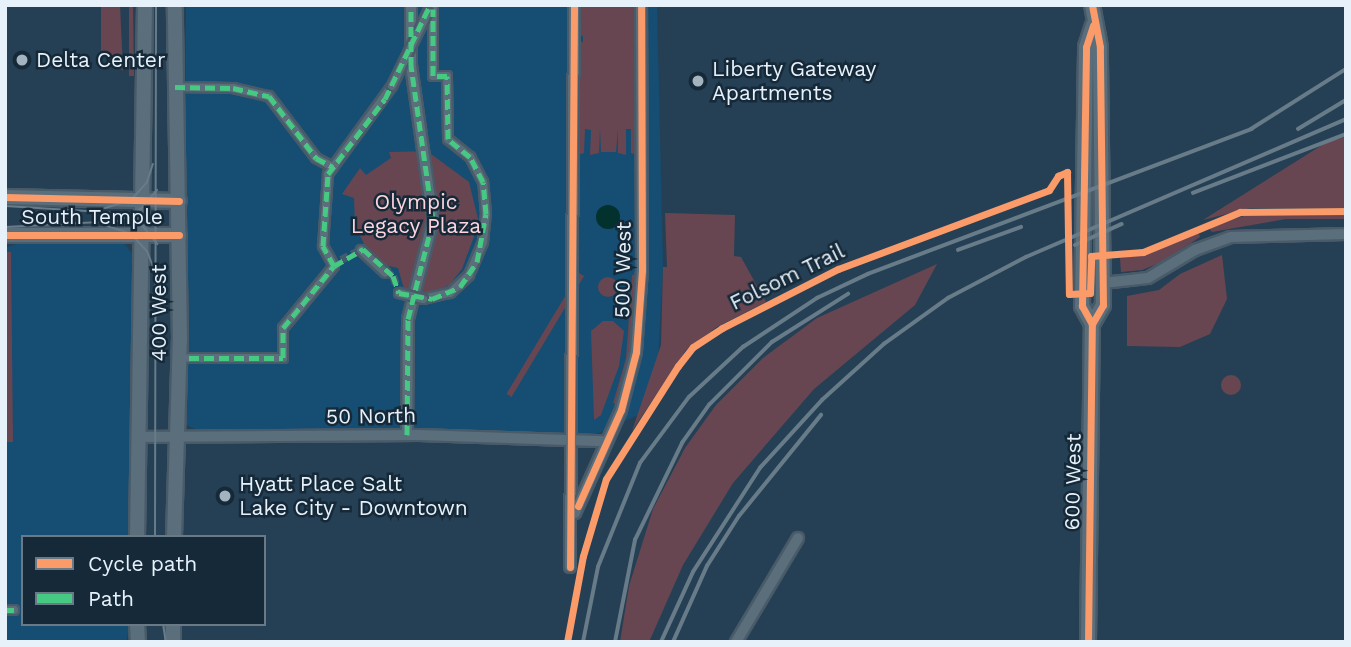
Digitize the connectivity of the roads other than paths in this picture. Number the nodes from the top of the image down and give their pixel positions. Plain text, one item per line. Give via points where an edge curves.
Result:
1 (145, 5) edge
2 (175, 5) edge
3 (411, 5) edge
4 (574, 5) edge
5 (641, 5) edge
6 (1092, 5) edge
7 (431, 8) edge
8 (1093, 25) junction
9 (175, 88) junction
10 (333, 167) junction
11 (5, 197) edge
12 (141, 200) junction
13 (179, 201) junction
14 (141, 234) junction
15 (1346, 234) edge
16 (5, 235) edge
17 (179, 235) junction
18 (482, 244) junction
19 (494, 244) dead end
20 (361, 250) dead end
21 (386, 272) tunnel mouth
22 (1103, 283) junction
23 (399, 293) dead end
24 (1092, 324) junction
25 (188, 358) dead end
26 (407, 435) junction
27 (574, 436) junction
28 (138, 437) junction
29 (175, 437) junction
30 (604, 440) junction
31 (572, 523) junction
32 (137, 535) edge
33 (174, 535) edge
34 (798, 538) dead end
35 (570, 567) dead end
36 (736, 642) edge
37 (1088, 642) edge

1 - 12 street, 400 West
2 - 9 street, 400 West
3 - 26 street via 411,66 433,220 408,319
4 - 27 street, 500 West
5 - 30 street, 500 West via 639,329 621,410
6 - 8 street, 600 West
7 - 10 street, bridge via 392,86
7 - 18 street via 433,76 447,76 448,139 470,157 483,181 486,214
8 - 22 street, 600 West via 1100,47
8 - 24 street, 600 West via 1086,47 1082,306
9 - 10 street via 233,88 269,96 316,158
9 - 13 street, 400 West
10 - 25 street via 326,187 323,246 338,263 283,328 282,358
11 - 12 street, South Temple
12 - 13 street, South Temple
12 - 14 street, 400 West
13 - 17 street, 400 West
14 - 16 street, South Temple
14 - 17 street, South Temple
14 - 28 street, 400 West
15 - 22 street via 1231,237 1195,250 1148,278
17 - 29 street, 400 West
18 - 19 street
18 - 23 street, bridge via 460,286 439,298
20 - 21 street
22 - 24 street, 600 West via 1103,305
24 - 37 street, 600 West
26 - 27 street, 50 North
26 - 29 street, 50 North
27 - 30 street, 50 North
27 - 31 street, 500 West
28 - 29 street, 50 North
28 - 32 street, 400 West
29 - 33 street, 400 West
30 - 31 street, 500 West
31 - 35 street, 500 West
34 - 36 street

